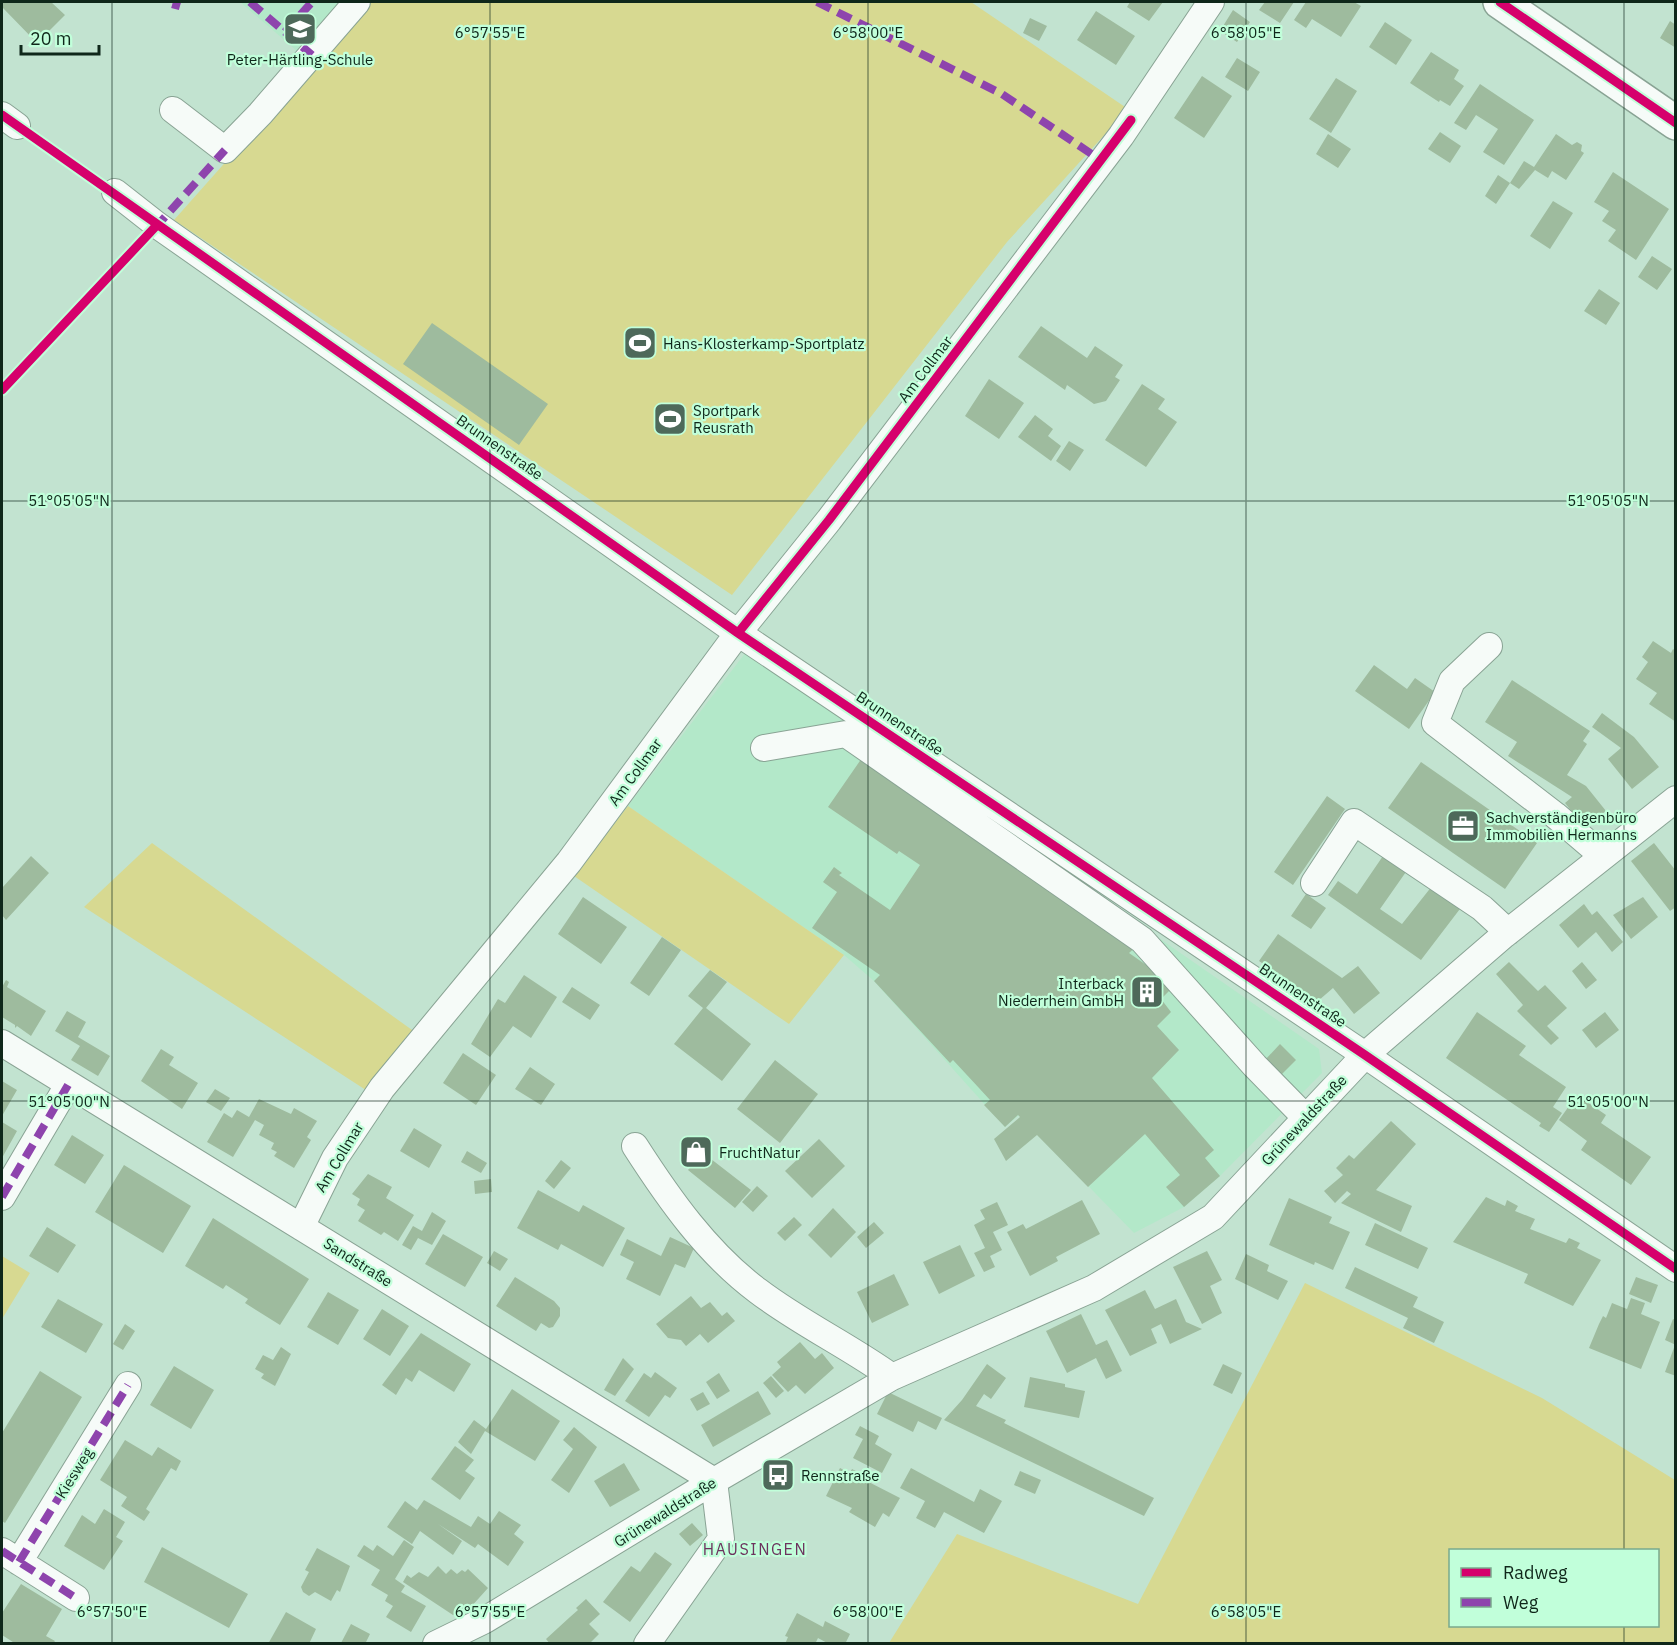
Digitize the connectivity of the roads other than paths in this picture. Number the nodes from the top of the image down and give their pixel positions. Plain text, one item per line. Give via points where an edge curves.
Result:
1 (357, 2) edge
2 (1211, 2) edge
3 (1500, 2) edge
4 (173, 111) dead end
5 (1676, 123) edge
6 (115, 192) dead end
7 (738, 633) junction
8 (1489, 645) dead end
9 (764, 748) dead end
10 (1676, 799) edge
11 (1603, 856) junction
12 (1314, 883) dead end
13 (1508, 932) junction
14 (2, 1043) edge
15 (1365, 1055) junction
16 (69, 1085) junction
17 (1306, 1118) junction
18 (635, 1146) dead end
19 (2, 1197) edge
20 (301, 1227) junction
21 (1676, 1269) edge
22 (892, 1377) junction
23 (128, 1385) dead end
24 (714, 1481) junction
25 (10, 1557) edge
26 (76, 1598) dead end
27 (436, 1644) edge
28 (647, 1644) edge

1 - 4 street via 225,150
2 - 7 street, Am Collmar via 1131,120 829,520
3 - 5 main road
6 - 7 street, Brunnenstraße
7 - 15 street, Brunnenstraße
7 - 20 street, Am Collmar via 569,862 382,1088 335,1158
8 - 11 street via 1452,681 1435,723
9 - 17 street via 846,734 1142,940
10 - 11 street, Grünewaldstraße
11 - 13 street, Grünewaldstraße
12 - 13 street via 1354,822 1482,908
13 - 15 street, Grünewaldstraße
14 - 16 street, Sandstraße
15 - 17 street, Grünewaldstraße
15 - 21 street, Brunnenstraße
16 - 19 street
16 - 20 street, Sandstraße
17 - 22 street, Grünewaldstraße via 1213,1217 1094,1288
18 - 22 street via 706,1244 749,1283
20 - 24 street, Sandstraße
22 - 24 street, Grünewaldstraße
23 - 25 street, Kiesweg
24 - 27 street, Grünewaldstraße via 485,1620
24 - 28 street via 721,1539
25 - 26 street, Kiesweg

